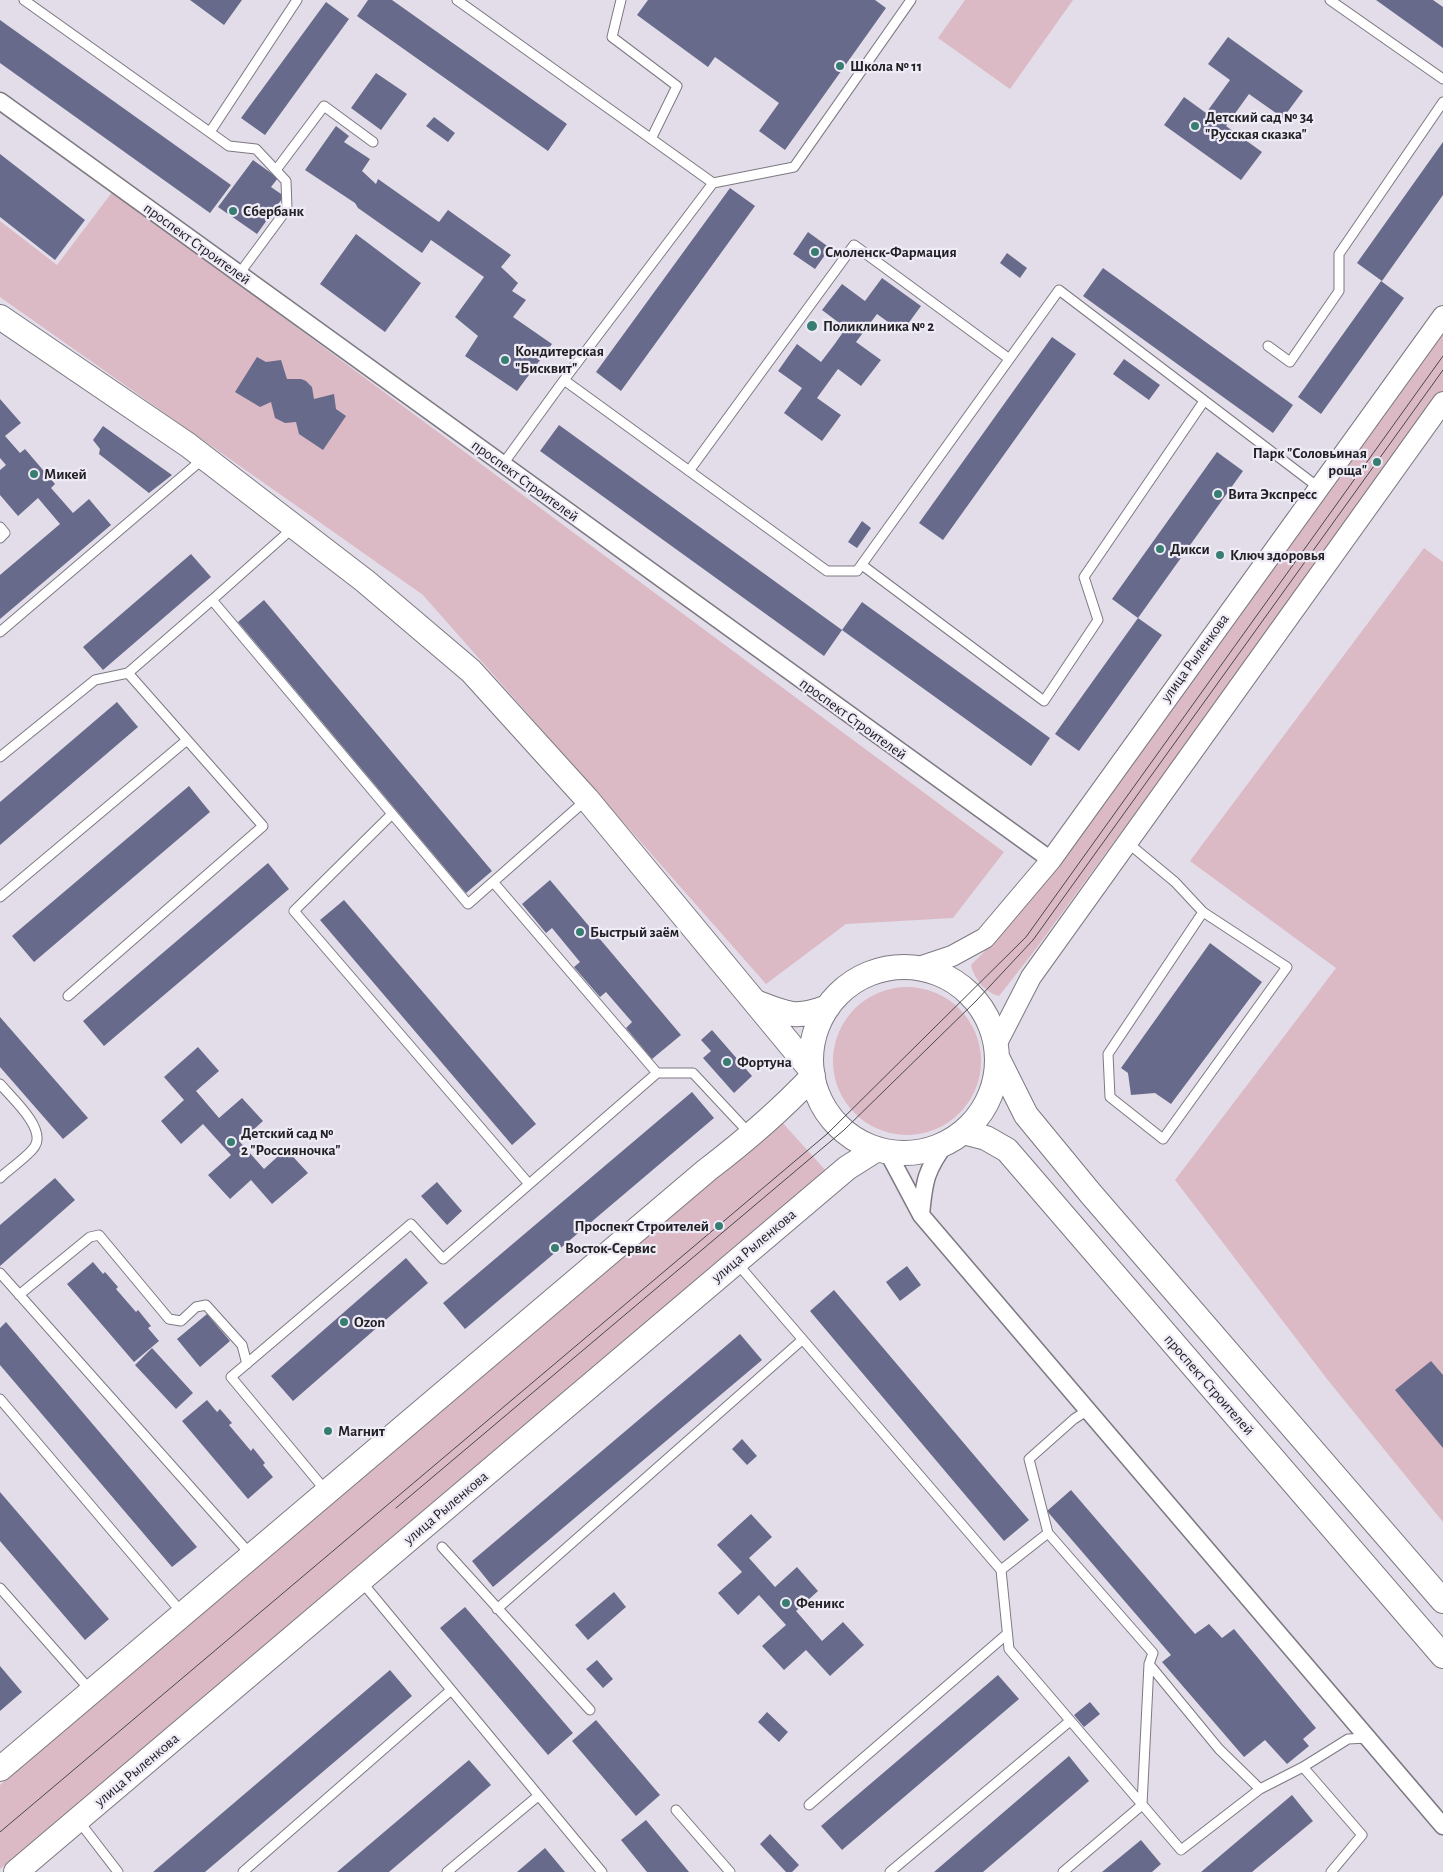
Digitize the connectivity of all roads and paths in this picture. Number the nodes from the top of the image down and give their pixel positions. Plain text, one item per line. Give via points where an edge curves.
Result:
1 (24, 0) edge
2 (297, 0) edge
3 (457, 0) edge
4 (621, 0) edge
5 (911, 0) edge
6 (1330, 0) edge
7 (1443, 79) edge
8 (0, 101) edge
9 (1443, 102) edge
10 (210, 132) junction
11 (651, 138) junction
12 (373, 142) dead end
13 (276, 170) junction
14 (713, 183) junction
15 (239, 274) junction
16 (1443, 316) edge
17 (0, 317) edge
18 (1268, 346) dead end
19 (1008, 358) junction
20 (564, 380) junction
21 (1204, 401) junction
22 (1443, 402) edge
23 (204, 458) junction
24 (503, 464) junction
25 (689, 470) junction
26 (1318, 487) junction
27 (0, 526) edge
28 (294, 527) junction
29 (0, 538) edge
30 (862, 565) junction
31 (212, 600) junction
32 (0, 632) edge
33 (128, 673) junction
34 (187, 740) junction
35 (0, 757) edge
36 (586, 799) junction
37 (392, 814) junction
38 (1128, 843) junction
39 (1051, 860) junction
40 (494, 882) junction
41 (0, 898) edge
42 (1203, 912) junction
43 (919, 967) junction
44 (68, 996) dead end
45 (757, 1002) junction
46 (828, 1006) junction
47 (997, 1051) junction
48 (656, 1073) junction
49 (813, 1074) junction
50 (0, 1084) edge
51 (751, 1136) junction
52 (955, 1137) junction
53 (882, 1150) junction
54 (0, 1178) edge
55 (529, 1184) junction
56 (921, 1215) junction
57 (736, 1262) junction
58 (0, 1273) edge
59 (19, 1295) junction
60 (802, 1340) junction
61 (247, 1364) junction
62 (0, 1400) edge
63 (1088, 1410) junction
64 (327, 1492) junction
65 (1048, 1533) junction
66 (442, 1547) dead end
67 (251, 1556) junction
68 (1001, 1570) junction
69 (361, 1581) junction
70 (0, 1588) edge
71 (1443, 1601) edge
72 (497, 1609) junction
73 (183, 1614) junction
74 (1007, 1634) junction
75 (1443, 1656) edge
76 (1149, 1664) junction
77 (92, 1691) junction
78 (450, 1691) junction
79 (590, 1710) dead end
80 (1070, 1721) junction
81 (1368, 1738) junction
82 (1303, 1767) junction
83 (0, 1769) edge
84 (1260, 1789) junction
85 (538, 1796) junction
86 (808, 1805) dead end
87 (1142, 1805) junction
88 (676, 1810) dead end
89 (78, 1820) junction
90 (1443, 1826) edge
91 (16, 1872) edge
92 (118, 1872) edge
93 (243, 1872) edge
94 (447, 1872) edge
95 (602, 1872) edge
96 (730, 1872) edge
97 (890, 1872) edge
98 (1063, 1872) edge
99 (1332, 1872) edge

1 - 10 lane
2 - 10 lane
3 - 11 lane
4 - 11 lane via 612,37 676,86
5 - 14 lane via 794,167
6 - 7 lane
8 - 15 street, проспект Строителей
9 - 18 lane via 1339,254 1339,291 1290,362
10 - 13 lane via 229,146 256,149
11 - 14 lane
12 - 13 lane via 324,106
13 - 15 lane via 286,181 287,209
14 - 20 lane
15 - 24 street, проспект Строителей
16 - 26 street, улица Рыленкова
17 - 23 main road
19 - 21 lane via 1059,290
19 - 25 lane via 854,245
19 - 30 lane
20 - 24 lane
20 - 25 lane
21 - 26 lane
21 - 30 lane via 1084,576 1098,620 1044,701
22 - 38 street
23 - 28 main road
23 - 32 lane
24 - 39 street, проспект Строителей
25 - 30 lane via 827,571 857,571
26 - 39 street, улица Рыленкова
27 - 29 lane via 6,533
28 - 31 lane
28 - 36 main road via 365,581 471,671
31 - 33 lane
31 - 37 lane
33 - 34 lane
33 - 35 lane via 95,680
34 - 41 lane
34 - 44 lane via 263,826
36 - 40 lane
36 - 45 main road
37 - 40 lane via 468,904
37 - 55 lane via 294,911
38 - 42 lane via 1175,882
38 - 47 street via 1031,978
39 - 43 street, улица Рыленкова via 985,938 952,956
40 - 48 lane
42 - 42 lane via 1287,967 1163,1139 1110,1098 1108,1054
43 - 46 main road via 892,967 868,974 846,987
43 - 47 main road via 946,976 970,993 989,1021
45 - 46 main road via 786,1014 805,1015
45 - 49 main road
46 - 49 main road via 812,1049
47 - 52 main road via 994,1085 982,1111
47 - 71 main road via 1026,1114 1097,1201
48 - 51 lane via 693,1073
48 - 55 lane
49 - 51 main road via 782,1109
49 - 53 main road via 822,1102 838,1124 860,1141
50 - 54 lane via 36,1125 37,1137 36,1146
51 - 64 main road via 706,1170
52 - 53 main road via 928,1150 908,1153
52 - 56 street via 932,1161 924,1184
52 - 75 main road, проспект Строителей via 986,1138 1007,1150
53 - 56 street
53 - 57 main road, улица Рыленкова via 847,1168
55 - 61 lane via 443,1259 411,1224
56 - 63 street
57 - 60 lane
57 - 69 main road, улица Рыленкова
58 - 59 lane
59 - 61 lane via 90,1237 98,1235 169,1319 180,1321 196,1306 206,1305 242,1345
59 - 67 lane
60 - 68 lane
60 - 72 lane
61 - 64 lane via 231,1377
62 - 73 lane
63 - 65 lane via 1030,1459
63 - 81 street
64 - 67 main road
65 - 68 lane
65 - 76 lane via 1153,1653
66 - 72 lane
67 - 73 main road
68 - 74 lane
69 - 78 lane
69 - 89 main road, улица Рыленкова
70 - 77 lane
72 - 79 lane
73 - 77 main road
74 - 80 lane via 1009,1649
74 - 86 lane
76 - 84 lane via 1219,1749
76 - 87 lane
77 - 83 main road
78 - 85 lane
78 - 93 lane
80 - 87 lane
80 - 97 lane
81 - 82 lane via 1348,1739
81 - 90 street
82 - 84 lane
82 - 99 lane via 1362,1835
84 - 87 lane via 1181,1850
85 - 94 lane
85 - 95 lane
87 - 98 lane
88 - 96 lane
89 - 91 main road, улица Рыленкова
89 - 92 lane

